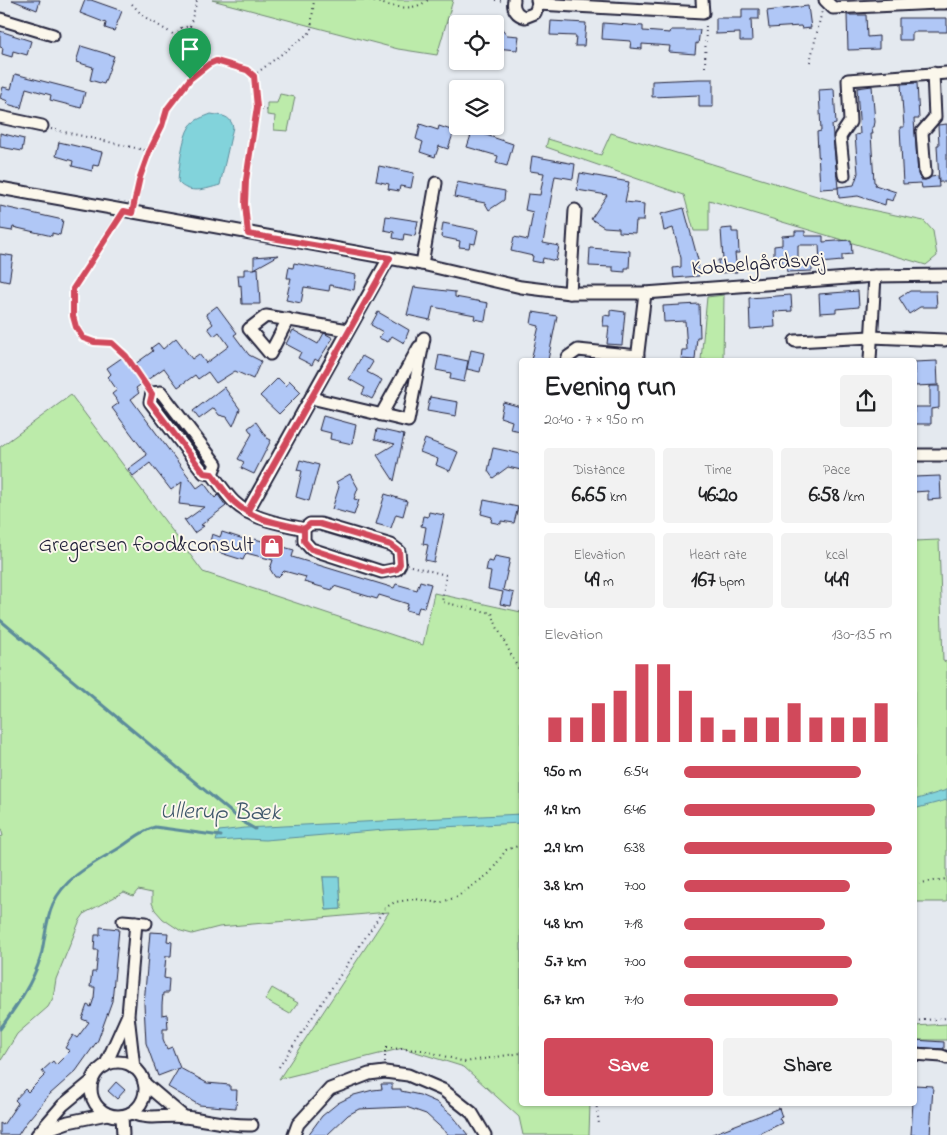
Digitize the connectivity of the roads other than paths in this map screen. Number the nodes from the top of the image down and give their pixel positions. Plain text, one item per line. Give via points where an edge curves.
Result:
1 (514, 0) edge
2 (702, 0) edge
3 (947, 0) edge
4 (826, 1) edge
5 (538, 2) edge
6 (0, 19) edge
7 (53, 35) dead end
8 (947, 73) edge
9 (932, 74) junction
10 (0, 117) edge
11 (42, 126) road end
12 (925, 174) dead end
13 (844, 175) dead end
14 (436, 183) dead end
15 (0, 188) edge
16 (575, 210) dead end
17 (390, 258) junction
18 (422, 264) junction
19 (947, 275) edge
20 (874, 276) junction
21 (645, 293) junction
22 (570, 294) junction
23 (288, 319) dead end
24 (348, 330) junction
25 (871, 337) junction
26 (945, 340) dead end
27 (795, 342) dead end
28 (568, 358) edge
29 (638, 358) edge
30 (870, 358) edge
31 (152, 394) road end
32 (311, 398) junction
33 (381, 415) junction
34 (917, 455) edge
35 (947, 455) edge
36 (247, 512) junction
37 (304, 529) junction
38 (124, 921) dead end
39 (128, 1015) junction
40 (917, 1054) edge
41 (947, 1058) edge
42 (105, 1066) junction
43 (134, 1068) junction
44 (92, 1081) junction
45 (144, 1083) junction
46 (106, 1114) junction
47 (127, 1114) junction
48 (184, 1117) junction
49 (252, 1125) dead end
50 (38, 1134) edge
51 (123, 1135) edge
52 (294, 1135) edge
53 (485, 1135) edge

1 - 5 street via 517,13 525,17 535,13
2 - 5 street via 703,13
3 - 4 street via 945,3 833,8
6 - 7 street
8 - 9 street
9 - 12 street via 935,117 922,132
9 - 13 street via 848,80 850,122 840,137
10 - 11 street
14 - 18 street
15 - 17 street, Kobbelgårdsvej
16 - 22 street
17 - 18 street, Kobbelgårdsvej
17 - 24 street
18 - 22 street, Kobbelgårdsvej via 521,287
19 - 20 street, Kobbelgårdsvej
20 - 21 street, Kobbelgårdsvej
20 - 25 street
21 - 22 street, Kobbelgårdsvej
21 - 29 street
23 - 24 street
24 - 32 street
25 - 26 street
25 - 27 street
25 - 30 street
28 - 29 street via 578,350
31 - 36 street via 150,402 204,473 212,474 233,501
32 - 33 street
32 - 36 street
33 - 33 street via 408,421 424,338 414,355
34 - 35 street
36 - 37 street via 264,520
37 - 37 street via 310,524 320,524 391,545 399,551 400,564 397,569 382,572 311,549 304,541
38 - 39 street via 141,923
39 - 42 street
39 - 43 street
40 - 41 street
42 - 43 street via 120,1063
42 - 44 street
43 - 45 street
44 - 46 street via 90,1091 93,1100
44 - 50 street via 62,1105
45 - 47 street via 142,1100
45 - 48 street
46 - 47 street
46 - 50 street via 68,1122
47 - 48 street via 144,1118
47 - 51 street
48 - 49 street via 234,1126
52 - 53 street via 298,1124 330,1089 369,1074 385,1072 408,1075 443,1090 472,1113

